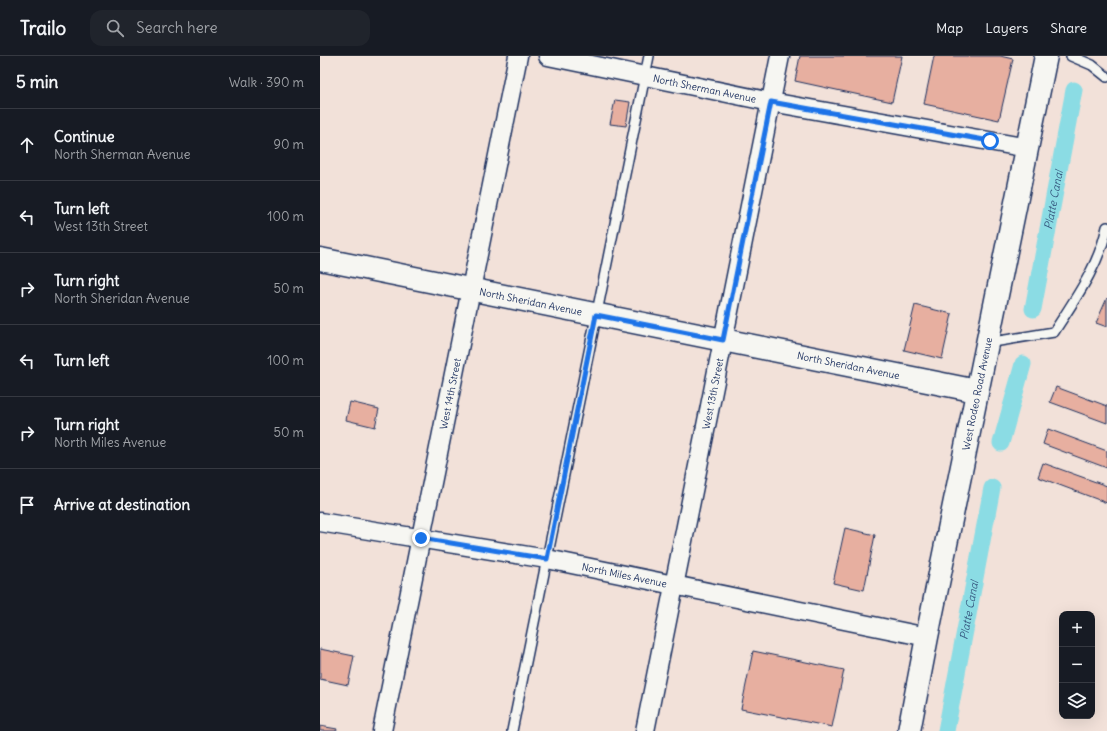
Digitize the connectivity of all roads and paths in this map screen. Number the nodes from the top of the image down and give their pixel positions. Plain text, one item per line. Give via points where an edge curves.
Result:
1 (518, 56) edge
2 (548, 56) edge
3 (649, 56) edge
4 (780, 56) edge
5 (1046, 56) edge
6 (1071, 56) edge
7 (644, 76) junction
8 (1107, 77) edge
9 (771, 102) junction
10 (1028, 148) junction
11 (1107, 227) edge
12 (320, 259) edge
13 (470, 290) junction
14 (596, 315) junction
15 (723, 340) junction
16 (987, 343) junction
17 (977, 391) junction
18 (320, 522) edge
19 (421, 538) junction
20 (547, 559) junction
21 (674, 584) junction
22 (927, 637) junction
23 (382, 731) edge
24 (512, 731) edge
25 (645, 731) edge
26 (909, 731) edge

1 - 13 street, West 14th Street
2 - 7 street, North Sherman Avenue
3 - 7 lane
4 - 9 street, West 13th Street
5 - 10 main road, West Rodeo Road Avenue
6 - 8 lane via 1092,65
7 - 9 street, North Sherman Avenue
7 - 14 lane
9 - 10 street, North Sherman Avenue
9 - 15 street, West 13th Street
10 - 16 main road, West Rodeo Road Avenue
11 - 16 lane via 1104,241 1087,281 1054,332
12 - 13 main road, North Sheridan Avenue
13 - 14 main road, North Sheridan Avenue
13 - 19 street, West 14th Street
14 - 15 main road, North Sheridan Avenue
14 - 20 lane
15 - 17 main road, North Sheridan Avenue
15 - 21 street, West 13th Street
16 - 17 main road, West Rodeo Road Avenue
17 - 22 main road, West Rodeo Road Avenue
18 - 19 street, North Miles Avenue
19 - 20 street, North Miles Avenue
19 - 23 street, West 14th Street
20 - 21 street, North Miles Avenue
20 - 24 lane
21 - 22 street, North Miles Avenue
21 - 25 street, West 13th Street
22 - 26 main road, West Rodeo Road Avenue

